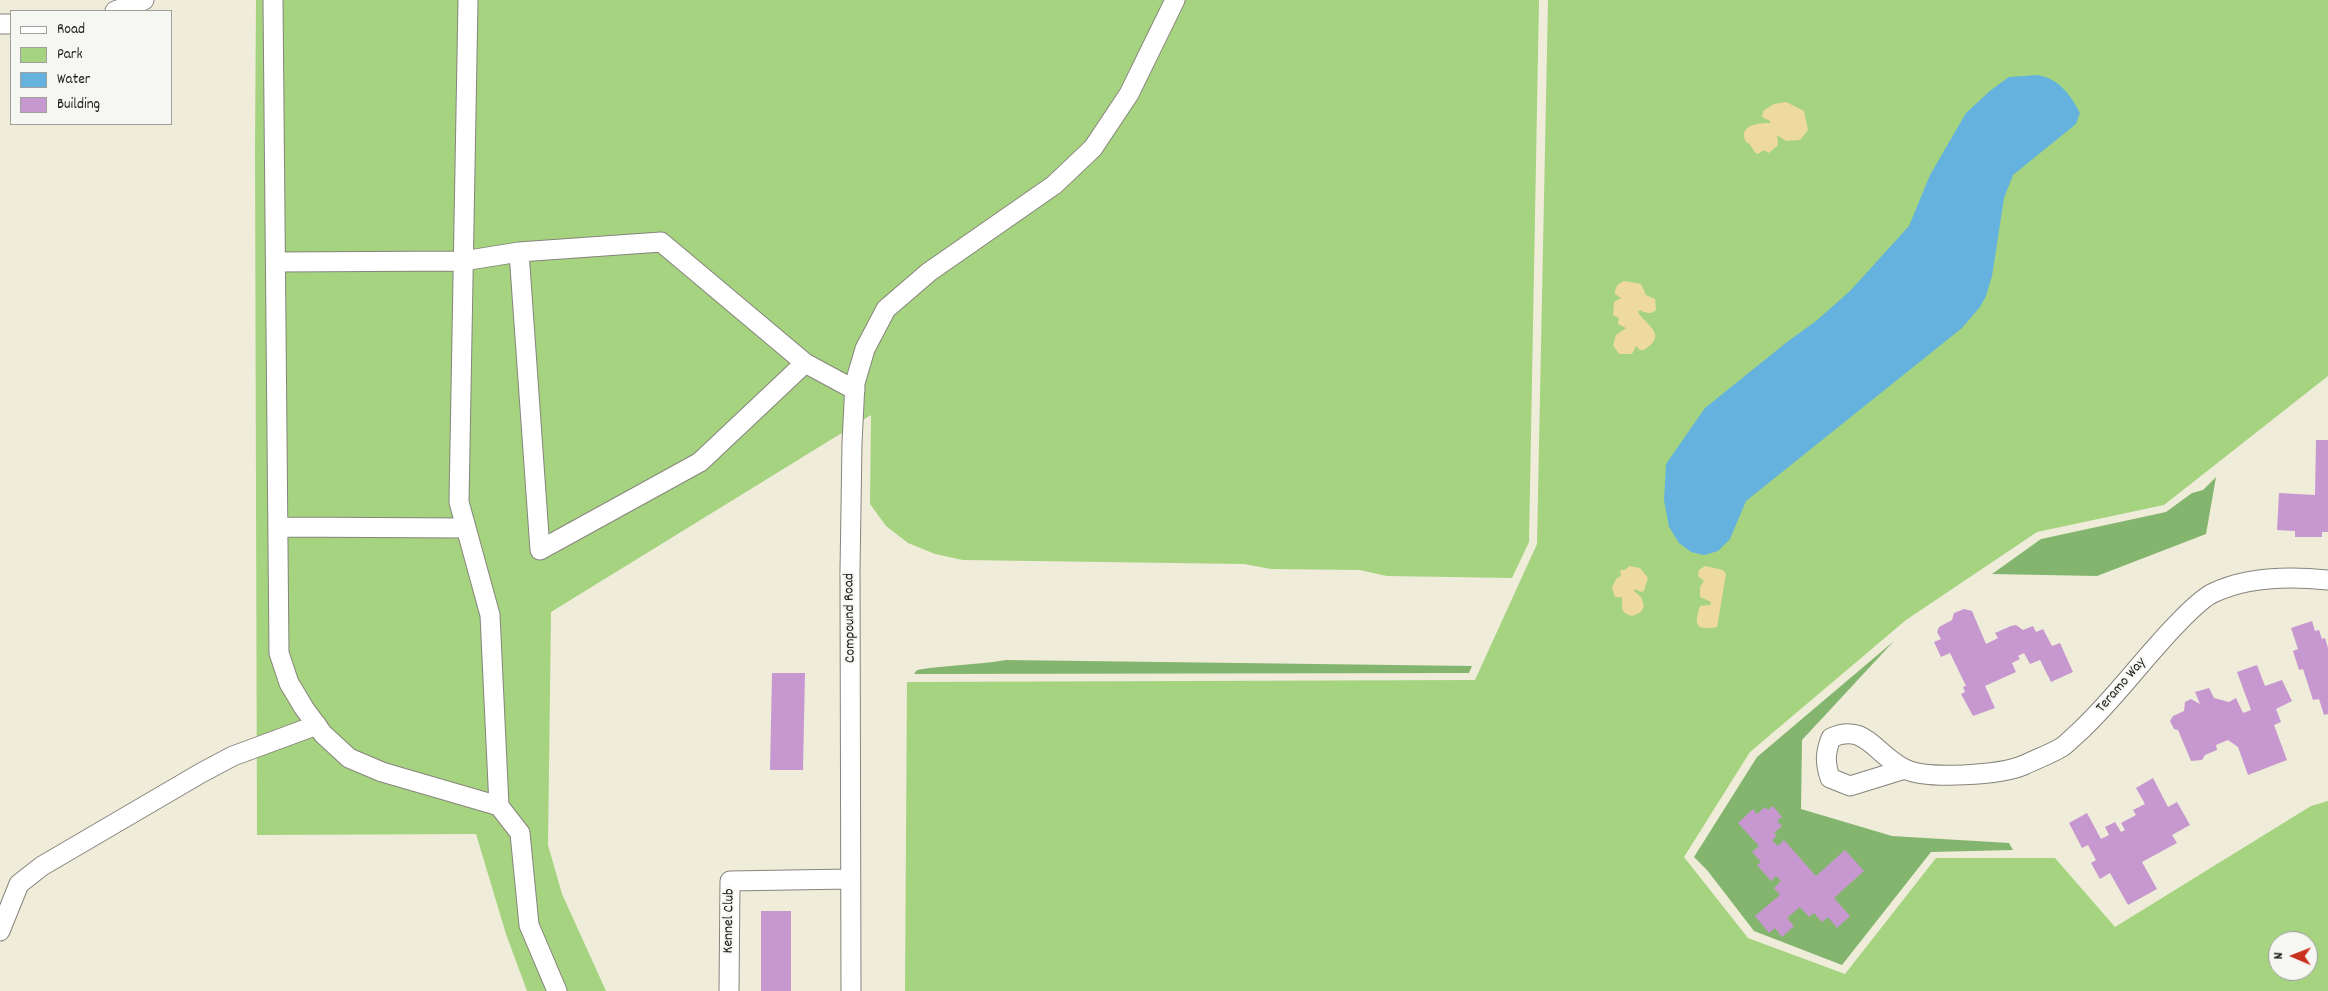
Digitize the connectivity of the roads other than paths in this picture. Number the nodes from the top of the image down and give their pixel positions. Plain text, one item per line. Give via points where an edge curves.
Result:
1 (144, 0) edge
2 (273, 0) edge
3 (468, 0) edge
4 (1175, 0) edge
5 (118, 10) edge
6 (519, 252) junction
7 (463, 261) junction
8 (276, 262) junction
9 (805, 363) junction
10 (855, 390) junction
11 (278, 527) junction
12 (466, 528) junction
13 (2328, 580) edge
14 (317, 726) junction
15 (1905, 769) dead end
16 (500, 806) junction
17 (850, 879) junction
18 (19, 884) junction
19 (0, 892) edge
20 (0, 931) edge
21 (558, 991) edge
22 (729, 991) edge
23 (851, 991) edge

1 - 5 street
2 - 8 street
3 - 7 street
4 - 10 street, Compound Road via 1129,94 1093,148 1054,185 929,272 886,309 865,348
6 - 7 street
6 - 9 street via 661,242
6 - 9 street via 540,550 700,462
7 - 8 street
7 - 12 street via 459,502
8 - 11 street
9 - 10 street
10 - 17 street, Compound Road via 850,570
11 - 12 street
11 - 14 street via 279,653 289,683
12 - 16 street via 490,614
13 - 15 street, Teramo Way via 2259,579 2211,593 2171,629 2096,716 2062,747 2021,766 1967,775 1929,776
14 - 16 street via 349,758 374,769
14 - 18 street via 233,756 42,866
16 - 21 street via 520,833 529,925
17 - 22 street, Kennel Club via 730,881
17 - 23 street, Compound Road
18 - 19 street
18 - 20 street

